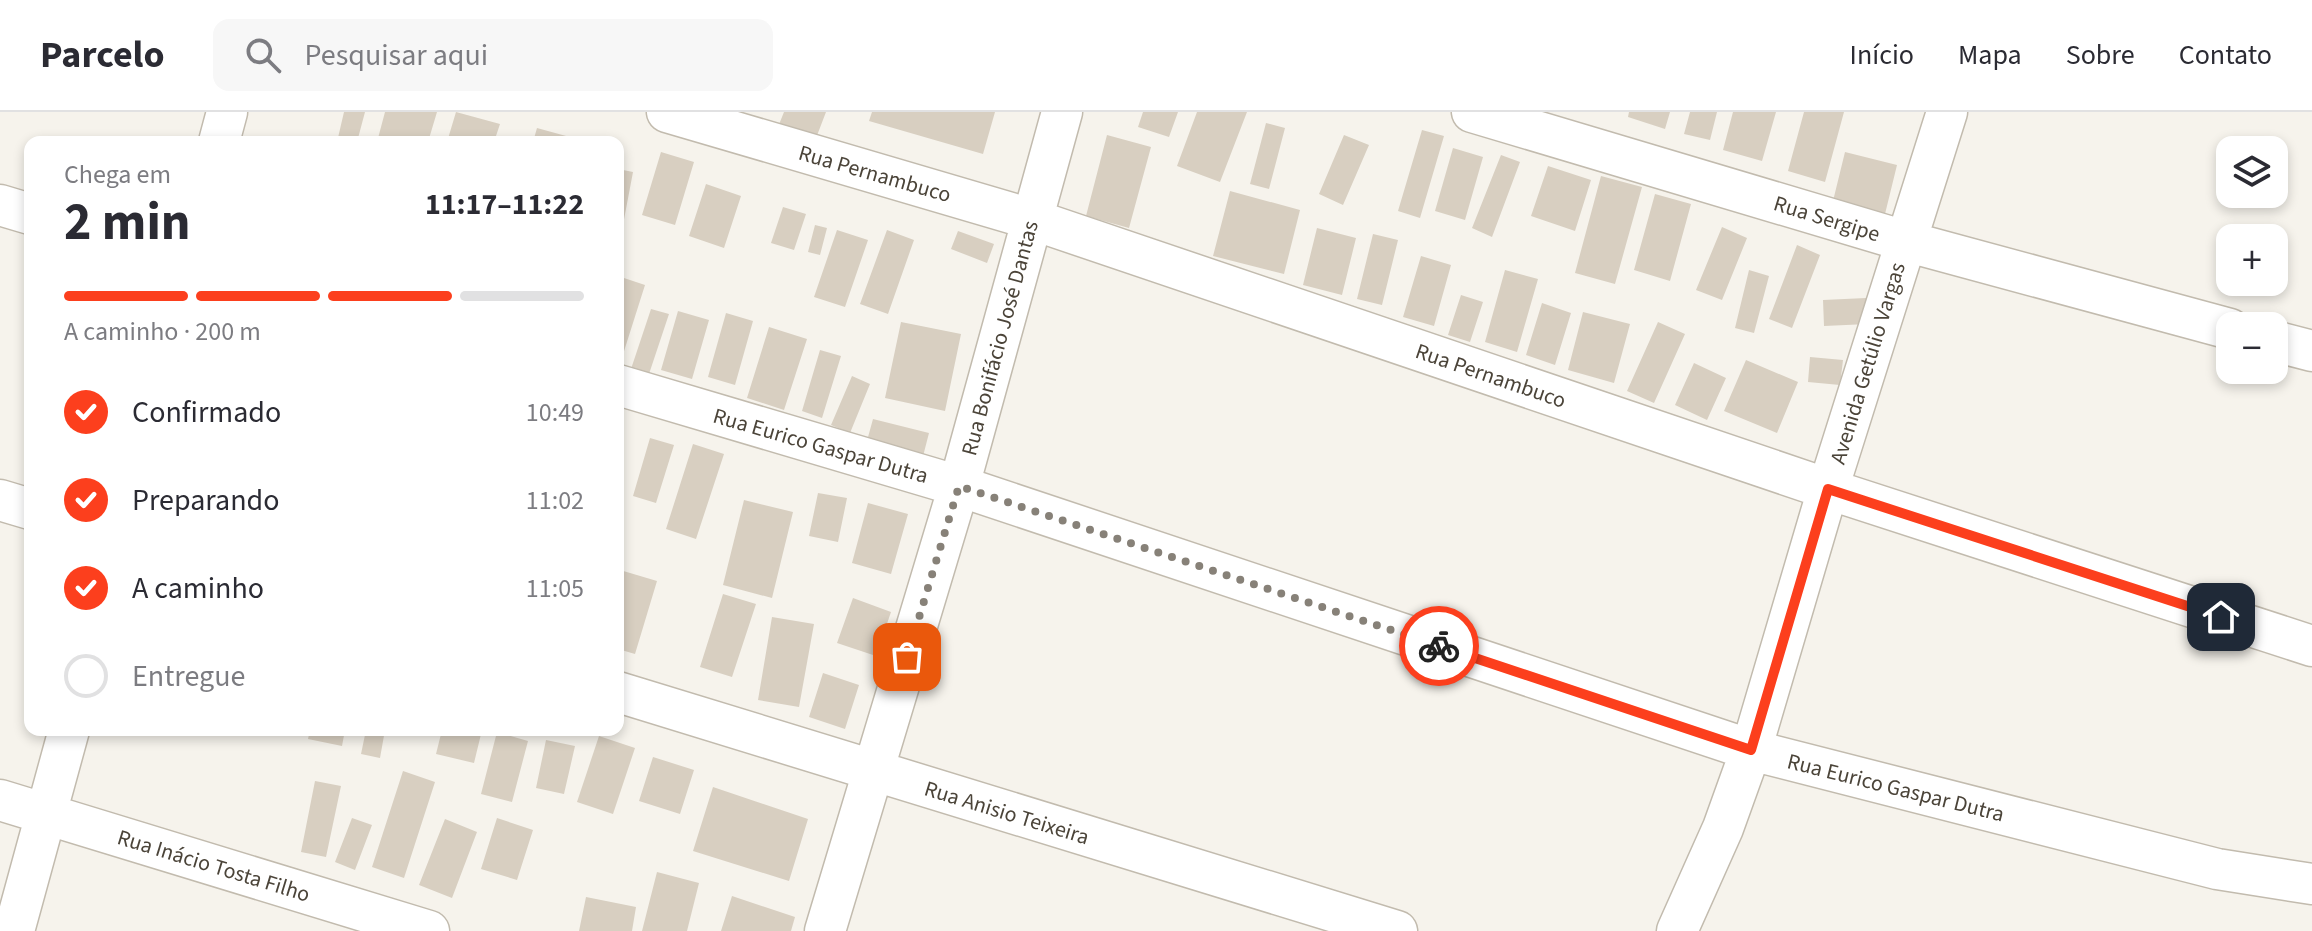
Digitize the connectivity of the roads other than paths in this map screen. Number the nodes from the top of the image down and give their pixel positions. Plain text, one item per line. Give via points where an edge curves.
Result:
1 (227, 112) edge
2 (667, 112) edge
3 (1062, 112) edge
4 (1472, 112) edge
5 (1947, 112) edge
6 (221, 136) edge
7 (0, 205) edge
8 (24, 212) edge
9 (1031, 219) junction
10 (1905, 241) junction
11 (2216, 325) edge
12 (2288, 345) edge
13 (2312, 351) edge
14 (624, 387) edge
15 (959, 486) junction
16 (1828, 489) junction
17 (0, 500) edge
18 (24, 507) edge
19 (2312, 646) edge
20 (624, 694) edge
21 (67, 736) edge
22 (1751, 750) junction
23 (873, 772) junction
24 (0, 800) edge
25 (46, 814) junction
26 (2312, 884) edge
27 (14, 931) edge
28 (429, 931) edge
29 (825, 931) edge
30 (1397, 931) edge
31 (1677, 931) edge

1 - 6 street
2 - 9 street, Rua Pernambuco
3 - 9 street, Rua Bonifácio José Dantas
4 - 10 street, Rua Sergipe
5 - 10 street, Avenida Getúlio Vargas
7 - 8 street
9 - 15 street, Rua Bonifácio José Dantas
9 - 16 street, Rua Pernambuco
10 - 11 street, Rua Sergipe
10 - 16 street, Avenida Getúlio Vargas
12 - 13 street
14 - 15 street, Rua Eurico Gaspar Dutra
15 - 22 street, Rua Eurico Gaspar Dutra
15 - 23 street, Rua Bonifácio José Dantas
16 - 19 street, Rua Pernambuco
16 - 22 street, Avenida Getúlio Vargas
17 - 18 street
20 - 23 street, Rua Anisio Teixeira
21 - 25 street
22 - 26 street, Rua Eurico Gaspar Dutra via 2217,869
22 - 31 street, Avenida Getúlio Vargas
23 - 29 street, Rua Bonifácio José Dantas
23 - 30 street, Rua Anisio Teixeira
24 - 25 street, Rua Inácio Tosta Filho
25 - 27 street
25 - 28 street, Rua Inácio Tosta Filho

